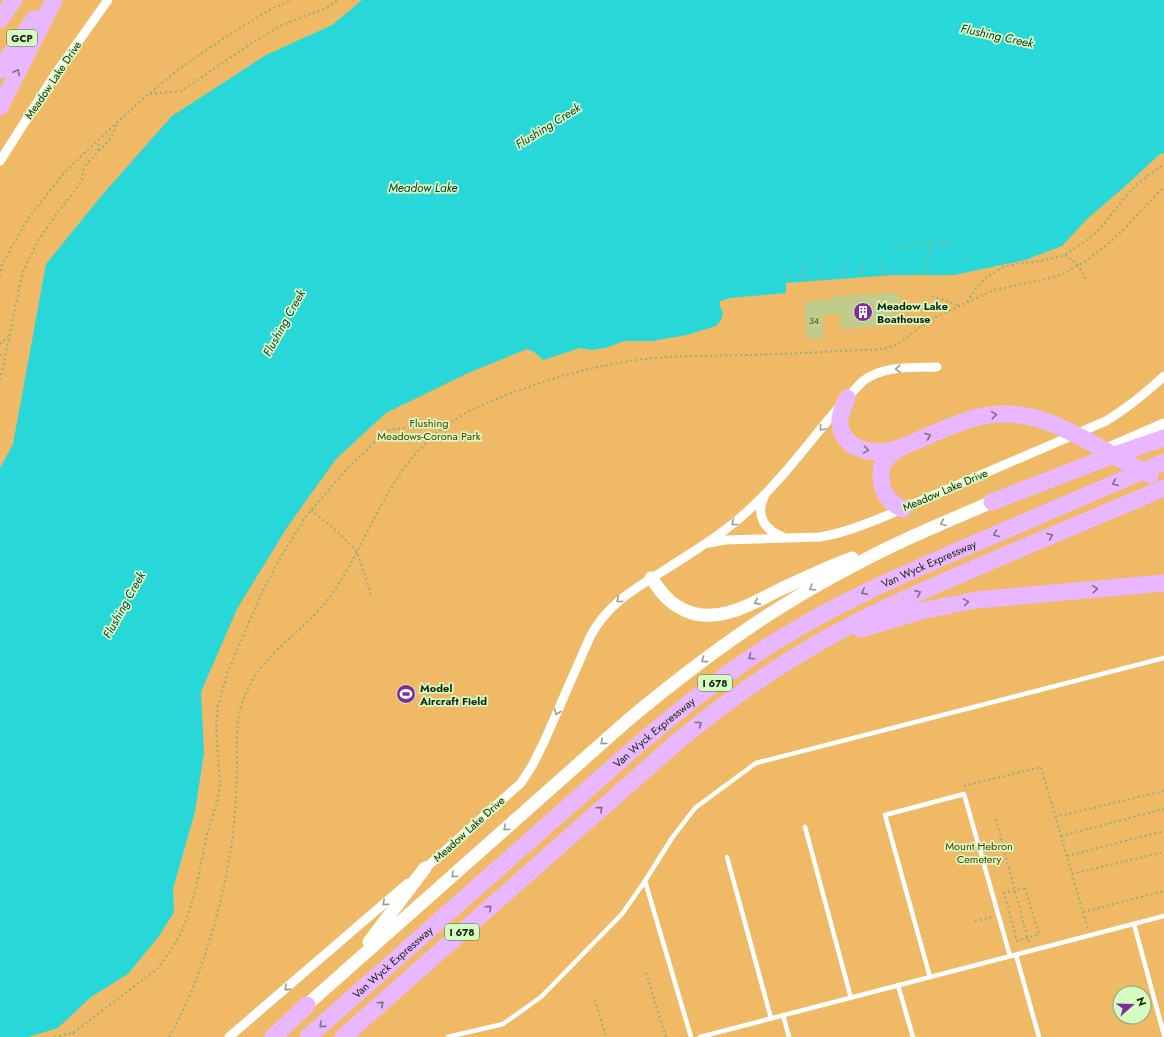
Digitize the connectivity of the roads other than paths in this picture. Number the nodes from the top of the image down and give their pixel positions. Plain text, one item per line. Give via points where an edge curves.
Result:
1 (14, 0) edge
2 (48, 0) edge
3 (54, 0) edge
4 (108, 0) edge
5 (0, 20) edge
6 (0, 70) edge
7 (0, 107) edge
8 (0, 162) edge
9 (937, 367) dead end
10 (1164, 376) edge
11 (847, 398) junction
12 (1164, 425) edge
13 (1164, 438) edge
14 (900, 448) junction
15 (1164, 462) edge
16 (1164, 483) edge
17 (1164, 488) edge
18 (768, 491) junction
19 (992, 502) junction
20 (903, 509) junction
21 (789, 538) junction
22 (706, 544) junction
23 (896, 544) junction
24 (651, 578) junction
25 (1164, 583) edge
26 (821, 642) junction
27 (1164, 658) edge
28 (805, 827) dead end
29 (727, 856) dead end
30 (425, 868) junction
31 (645, 881) junction
32 (1164, 916) edge
33 (1134, 924) junction
34 (1016, 955) junction
35 (1010, 956) junction
36 (345, 972) junction
37 (930, 977) junction
38 (898, 985) junction
39 (851, 998) junction
40 (307, 1005) junction
41 (783, 1016) junction
42 (771, 1018) junction
43 (347, 1035) edge
44 (1164, 1035) edge
45 (229, 1037) edge
46 (267, 1037) edge
47 (273, 1037) edge
48 (308, 1037) edge
49 (448, 1037) edge
50 (691, 1037) edge
51 (700, 1037) edge
52 (788, 1037) edge
53 (913, 1037) edge
54 (1040, 1037) edge

1 - 5 highway, GCP
2 - 6 highway, GCP
7 -> 3 highway
4 - 8 street, Meadow Lake Drive via 56,73
9 -> 11 street via 878,372 863,380
10 - 20 street, Meadow Lake Drive via 1127,408 1106,421
11 -> 14 highway via 840,418 841,426 845,437 853,445 868,451 886,452
11 -> 18 street
12 - 19 street
13 - 19 highway
14 -> 16 highway via 976,418 1003,414 1020,415 1064,428
14 - 20 highway via 884,463 881,478 886,497
15 -> 48 highway, Van Wyck Expressway / I 678 via 861,594 783,637 733,670 684,706 631,751
26 -> 17 highway, Van Wyck Expressway / I 678 via 871,615 926,590
18 - 21 street via 761,507 763,520 770,531
18 -> 22 street, Meadow Lake Drive via 741,518
19 -> 23 street
20 - 21 street, Meadow Lake Drive via 832,535
21 - 22 street, Meadow Lake Drive via 725,540
22 - 24 street, Meadow Lake Drive
23 -> 24 street via 833,565 746,607 724,614 700,615 678,607 662,594
23 -> 36 street via 793,599 685,674 628,720
24 -> 30 street, Meadow Lake Drive via 620,599 596,625 544,742 526,776
26 -> 25 highway via 904,616 955,604
43 -> 26 highway, Van Wyck Expressway / I 678 via 698,724 746,689
27 - 31 lane via 756,763 695,808 672,838
28 - 39 lane
29 - 42 lane
30 - 36 street
30 -> 45 street, Meadow Lake Drive
31 - 49 lane via 622,914 541,997 503,1024
31 - 50 lane
32 - 33 lane
33 - 34 lane
33 - 44 lane
34 - 35 lane
34 - 54 lane
35 - 37 lane
35 - 37 lane via 964,794 885,815
36 - 40 street
37 - 38 lane
38 - 39 lane
38 - 53 lane
39 - 41 lane
40 - 46 street
40 - 47 highway
41 - 42 lane
41 - 52 lane
42 - 51 lane

